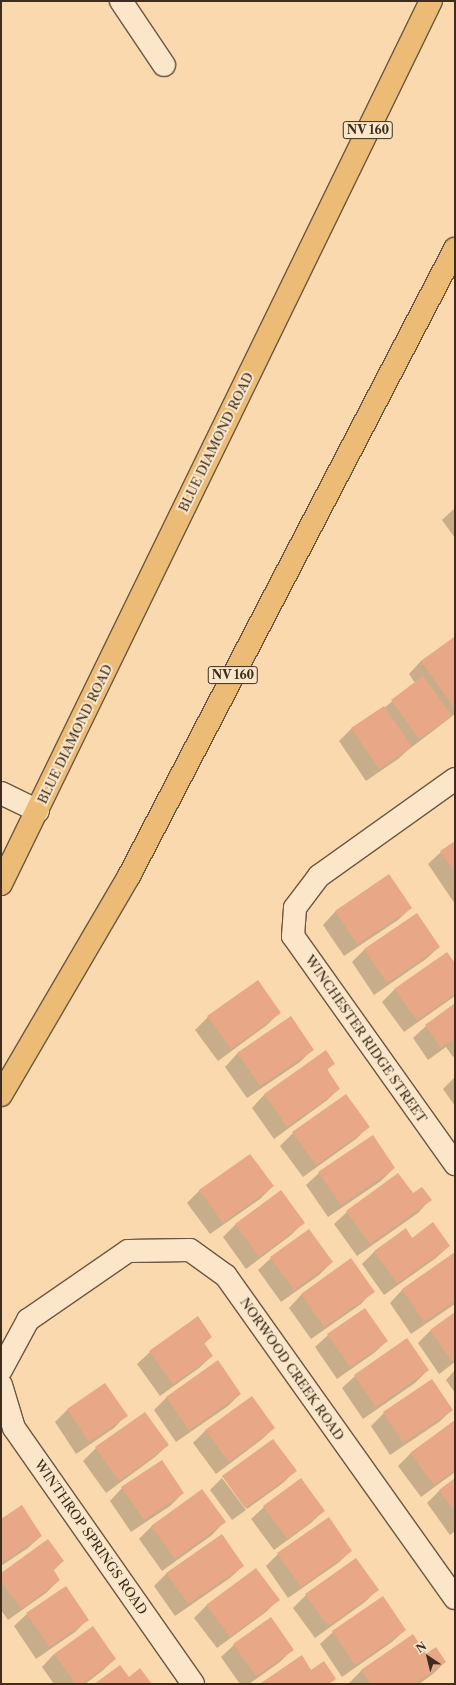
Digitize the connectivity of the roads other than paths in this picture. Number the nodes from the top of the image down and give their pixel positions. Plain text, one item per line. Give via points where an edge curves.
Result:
1 (121, 1) edge
2 (431, 1) edge
3 (164, 65) dead end
4 (455, 249) edge
5 (455, 779) edge
6 (1, 793) edge
7 (38, 811) junction
8 (1, 884) edge
9 (1, 1095) edge
10 (455, 1164) edge
11 (1, 1370) edge
12 (1, 1384) edge
13 (455, 1598) edge
14 (193, 1684) edge

1 - 3 street
2 - 7 highway, BLUE DIAMOND ROAD / NV 160
4 - 9 highway, NV 160 via 129,876
5 - 10 street, WINCHESTER RIDGE STREET via 319,876 295,908 293,936
6 - 7 street
7 - 8 highway, BLUE DIAMOND ROAD / NV 160
11 - 13 street, NORWOOD CREEK ROAD via 28,1320 128,1251 190,1250 226,1276
12 - 14 street, WINTHROP SPRINGS ROAD via 14,1428

